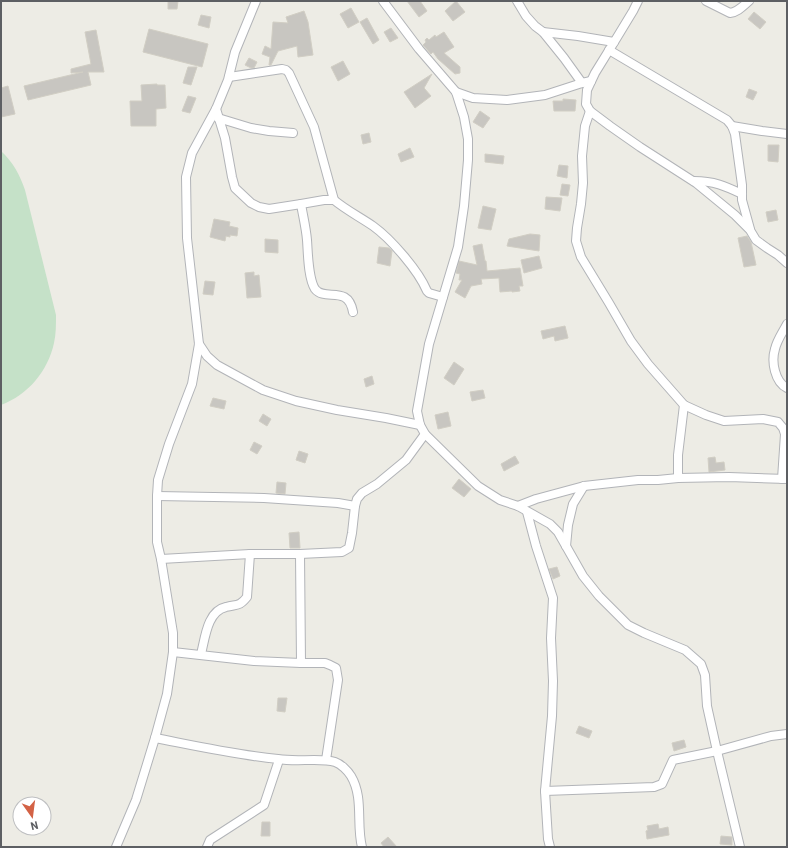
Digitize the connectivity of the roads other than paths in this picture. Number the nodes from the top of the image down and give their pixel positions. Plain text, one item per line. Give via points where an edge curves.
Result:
1 (256, 1) edge
2 (383, 1) edge
3 (517, 1) edge
4 (706, 1) edge
5 (749, 1) edge
6 (634, 3) edge
7 (543, 32) junction
8 (614, 42) junction
9 (609, 50) junction
10 (229, 77) junction
11 (591, 81) junction
12 (582, 83) junction
13 (456, 92) junction
14 (216, 109) junction
15 (590, 111) junction
16 (218, 118) junction
17 (732, 126) junction
18 (293, 133) dead end
19 (787, 134) edge
20 (694, 181) junction
21 (742, 194) junction
22 (334, 200) junction
23 (301, 204) junction
24 (750, 230) junction
25 (787, 262) edge
26 (443, 297) junction
27 (353, 312) dead end
28 (787, 324) edge
29 (199, 344) junction
30 (787, 388) edge
31 (684, 404) junction
32 (420, 425) junction
33 (425, 434) junction
34 (678, 478) junction
35 (784, 479) edge
36 (584, 486) junction
37 (157, 496) junction
38 (355, 506) junction
39 (518, 506) junction
40 (527, 512) junction
41 (566, 546) junction
42 (250, 554) junction
43 (300, 554) junction
44 (161, 559) junction
45 (173, 652) junction
46 (201, 654) junction
47 (301, 663) junction
48 (787, 734) edge
49 (155, 738) junction
50 (717, 751) junction
51 (279, 760) junction
52 (326, 760) junction
53 (545, 791) junction
54 (116, 847) edge
55 (207, 847) edge
56 (362, 847) edge
57 (550, 847) edge
58 (740, 847) edge

1 - 10 street via 235,52
2 - 13 street
3 - 7 street via 526,16
4 - 5 street via 730,13 734,13
6 - 8 street
7 - 8 street
7 - 12 street
8 - 9 street
9 - 11 street
9 - 17 street via 727,120
10 - 14 street
10 - 22 street via 282,69 289,73 314,127
11 - 12 street
11 - 15 street via 586,104
12 - 13 street via 546,95 507,100 473,98
13 - 26 street via 468,139 468,160 458,247
14 - 16 street
14 - 29 street via 192,153 186,177 187,238
15 - 20 street
15 - 31 street via 585,126 583,183 576,241 581,257 631,342
16 - 18 street via 251,128
16 - 23 street via 225,138 235,188 259,207 269,209
17 - 19 street
17 - 21 street
20 - 21 street via 717,183
20 - 24 street via 736,215
21 - 24 street
22 - 23 street
22 - 26 street via 387,237 416,272 426,290
23 - 27 street via 312,282 320,293 345,297 352,305
24 - 25 street via 756,240
26 - 32 street via 429,344 417,411
28 - 30 street via 774,350 776,375
29 - 32 street via 217,365 263,390 296,401
29 - 37 street via 192,384 169,444 158,480
31 - 34 street
31 - 35 street via 724,421 778,422 785,434
32 - 33 street
33 - 38 street via 406,460 362,493
33 - 39 street via 478,486 500,500
34 - 35 street
34 - 36 street
36 - 39 street
36 - 41 street via 573,504
37 - 38 street via 264,498
37 - 44 street via 157,542
38 - 43 street via 349,548 342,552
39 - 40 street
40 - 41 street via 550,524
40 - 53 street via 553,598 550,638 552,716
41 - 50 street via 583,576 628,625 685,650 701,664
42 - 43 street
42 - 44 street
42 - 46 street via 247,597 238,605 224,607 213,615
43 - 47 street
44 - 45 street via 173,633
45 - 46 street
45 - 49 street via 167,694
46 - 47 street via 254,661
47 - 52 street via 325,663 336,668 338,680
48 - 50 street
49 - 51 street via 216,751
49 - 54 street via 136,800
50 - 53 street via 673,760 662,784 654,787
50 - 58 street
51 - 52 street
51 - 55 street via 264,805 210,840
52 - 56 street via 336,762 351,775 359,807
53 - 57 street

